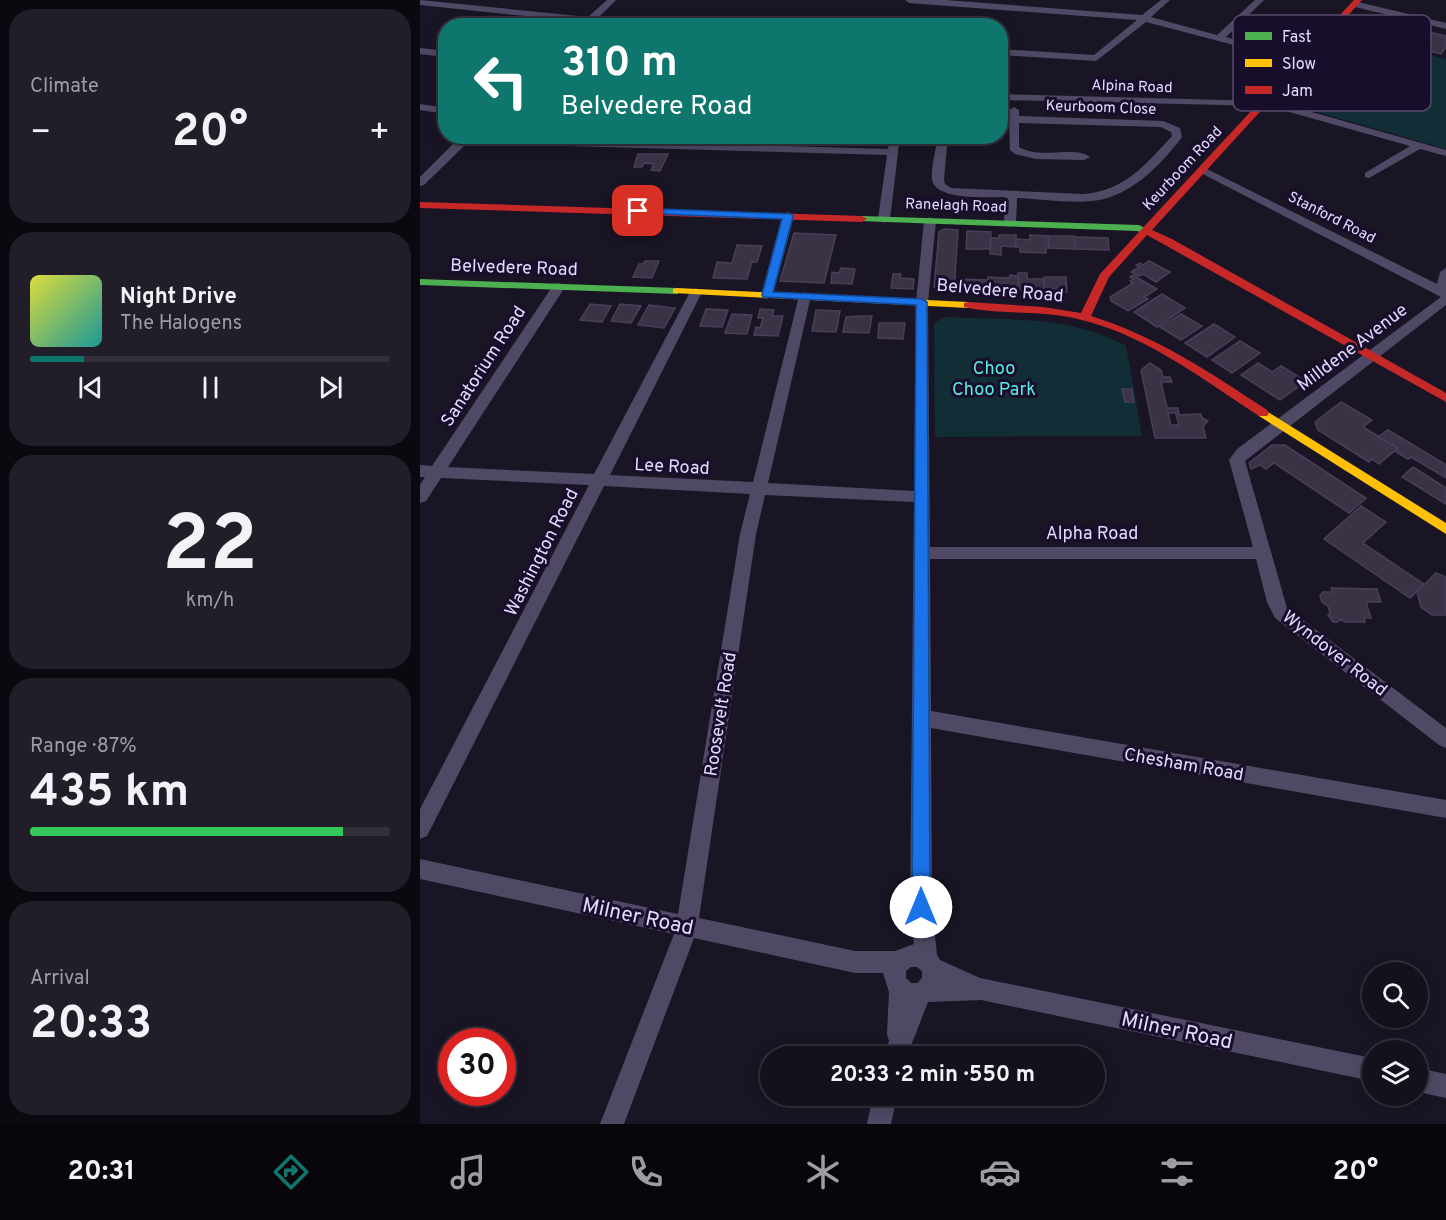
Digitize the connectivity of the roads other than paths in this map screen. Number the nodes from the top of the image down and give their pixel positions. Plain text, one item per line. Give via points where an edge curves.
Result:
1 (612, 0) edge
2 (909, 0) edge
3 (1166, 0) edge
4 (1260, 0) edge
5 (1356, 2) edge
6 (423, 3) edge
7 (990, 3) edge
8 (1244, 15) edge
9 (1344, 15) edge
10 (1405, 15) edge
11 (547, 18) edge
12 (593, 18) edge
13 (1144, 18) junction
14 (1431, 22) edge
15 (1233, 25) edge
16 (1446, 26) edge
17 (1219, 38) junction
18 (1233, 42) edge
19 (420, 51) edge
20 (438, 53) edge
21 (1008, 53) edge
22 (1008, 98) edge
23 (1014, 98) junction
24 (1233, 102) edge
25 (420, 107) edge
26 (438, 110) edge
27 (1258, 111) edge
28 (1293, 111) edge
29 (1008, 119) edge
30 (1014, 119) junction
31 (459, 144) edge
32 (649, 144) edge
33 (894, 144) edge
34 (942, 144) edge
35 (1418, 146) junction
36 (892, 152) junction
37 (1446, 153) edge
38 (1084, 157) dead end
39 (1203, 170) junction
40 (1369, 175) dead end
41 (422, 178) edge
42 (1014, 195) junction
43 (420, 205) edge
44 (788, 216) junction
45 (884, 219) junction
46 (930, 221) junction
47 (1014, 223) junction
48 (1147, 230) junction
49 (1446, 272) edge
50 (1103, 278) junction
51 (420, 282) edge
52 (559, 287) junction
53 (696, 292) junction
54 (767, 295) junction
55 (1445, 295) edge
56 (805, 296) junction
57 (922, 302) junction
58 (1071, 314) junction
59 (1085, 316) junction
60 (1371, 356) junction
61 (1446, 398) edge
62 (1281, 424) junction
63 (428, 472) edge
64 (599, 482) junction
65 (758, 489) junction
66 (420, 497) edge
67 (922, 497) junction
68 (1446, 529) edge
69 (922, 553) junction
70 (1263, 553) junction
71 (921, 718) junction
72 (1446, 739) edge
73 (1446, 810) edge
74 (420, 829) edge
75 (420, 869) edge
76 (687, 927) junction
77 (913, 975) junction
78 (897, 1046) edge
79 (1362, 1068) edge
80 (1428, 1082) edge
81 (1446, 1086) edge
82 (883, 1106) edge
83 (612, 1124) edge
84 (879, 1124) edge

1 - 12 street
2 - 7 street
3 - 13 street
4 - 8 street
5 - 9 main road, Keurboom Road
5 - 10 street
6 - 11 street
7 - 13 street
13 - 17 street
13 - 21 street via 1092,59
14 - 16 street
15 - 17 street
17 - 18 street
19 - 20 street
22 - 23 street, Alpina Road
23 - 24 street, Alpina Road
23 - 30 street
25 - 26 street
27 - 39 main road, Keurboom Road
28 - 35 street, Alpina Road
29 - 30 street, Keurboom Close
30 - 38 street via 1014,148 1019,153
30 - 42 street, Keurboom Close via 1163,124 1173,127 1177,134 1143,173 1117,190 1095,197
31 - 41 street
32 - 36 street
33 - 36 street
34 - 42 street, Keurboom Close via 938,179 942,188
35 - 37 street, Alpina Road
35 - 40 street
36 - 45 street
39 - 48 main road, Keurboom Road
39 - 55 street, Stanford Road
42 - 47 street
43 - 44 main road, Ranelagh Road
44 - 45 main road, Ranelagh Road
44 - 54 street
45 - 46 main road, Ranelagh Road
46 - 47 main road, Ranelagh Road
46 - 57 street
47 - 48 main road, Ranelagh Road
48 - 50 main road, Keurboom Road
48 - 60 main road, Ranelagh Road
49 - 55 street
50 - 58 main road, Keurboom Road via 1077,300
50 - 59 main road, Keurboom Road
51 - 52 main road, Belvedere Road
52 - 53 main road, Belvedere Road
52 - 63 street, Sanatorium Road
53 - 54 main road, Belvedere Road
53 - 64 street, Washington Road
54 - 56 main road, Belvedere Road
55 - 60 street, Milldene Avenue
56 - 57 main road, Belvedere Road
56 - 65 street, Roosevelt Road
57 - 58 main road, Belvedere Road
57 - 67 street
58 - 59 main road, Belvedere Road
59 - 62 main road, Belvedere Road via 1151,343
60 - 61 main road, Ranelagh Road
60 - 62 street, Milldene Avenue
62 - 68 main road, Belvedere Road
62 - 70 street, Wyndover Road via 1238,460
63 - 64 street, Lee Road
63 - 66 street, Sanatorium Road
64 - 65 street, Lee Road
64 - 74 street, Washington Road
65 - 67 street, Lee Road
65 - 76 street, Roosevelt Road
67 - 69 street
69 - 70 street, Alpha Road
69 - 71 street
70 - 72 street, Wyndover Road via 1276,602 1287,619
71 - 73 street, Chesham Road
71 - 77 street via 921,907
75 - 76 street, Milner Road
76 - 77 street, Milner Road
76 - 83 street, Roosevelt Road
77 - 78 street
77 - 79 street, Milner Road
80 - 81 street
82 - 84 street

